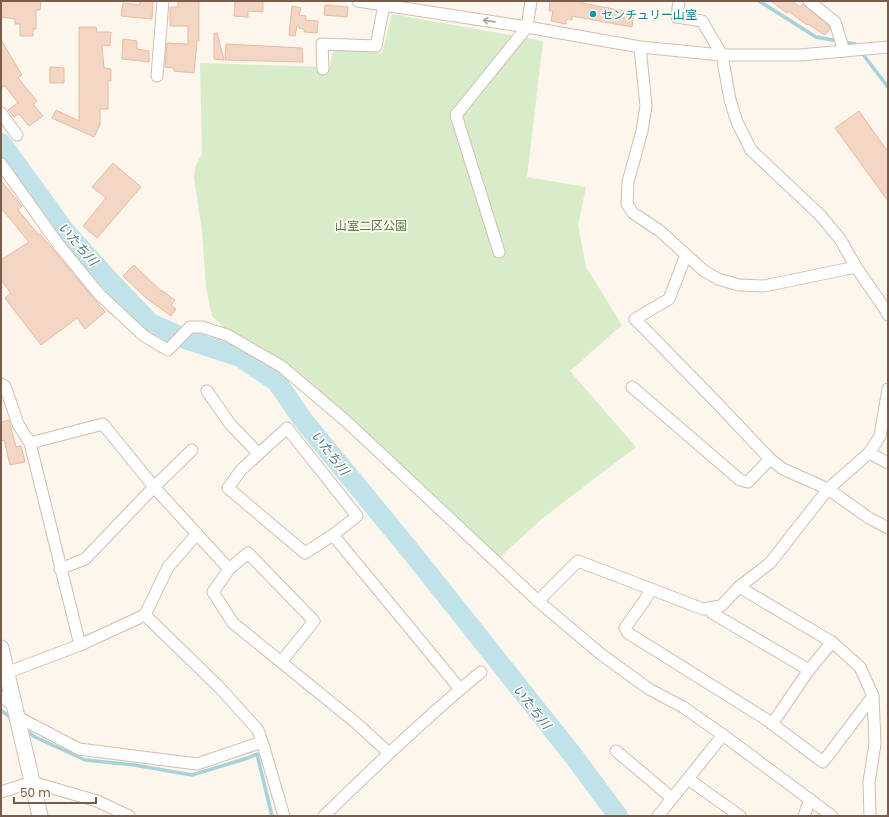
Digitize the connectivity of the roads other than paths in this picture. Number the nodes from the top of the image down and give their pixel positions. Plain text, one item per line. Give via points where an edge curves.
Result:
1 (163, 1) edge
2 (358, 1) edge
3 (531, 1) edge
4 (679, 1) edge
5 (809, 1) edge
6 (378, 3) edge
7 (528, 27) junction
8 (640, 47) junction
9 (888, 47) edge
10 (844, 51) junction
11 (722, 55) junction
12 (323, 69) dead end
13 (157, 76) dead end
14 (1, 113) edge
15 (16, 136) dead end
16 (1, 164) edge
17 (499, 252) dead end
18 (686, 255) junction
19 (856, 267) junction
20 (887, 311) edge
21 (1, 384) edge
22 (632, 387) dead end
23 (888, 389) edge
24 (207, 390) dead end
25 (30, 443) junction
26 (192, 450) dead end
27 (258, 453) junction
28 (869, 453) junction
29 (770, 459) junction
30 (888, 463) edge
31 (154, 487) junction
32 (828, 489) junction
33 (888, 528) edge
34 (197, 534) junction
35 (333, 535) junction
36 (60, 569) junction
37 (229, 569) junction
38 (739, 587) junction
39 (651, 589) junction
40 (538, 602) junction
41 (710, 608) junction
42 (145, 615) junction
43 (832, 642) junction
44 (80, 645) junction
45 (1, 648) edge
46 (281, 662) junction
47 (809, 670) junction
48 (482, 672) dead end
49 (6, 673) junction
50 (460, 690) junction
51 (873, 696) junction
52 (1, 697) edge
53 (15, 711) junction
54 (772, 724) junction
55 (723, 735) junction
56 (262, 742) junction
57 (616, 751) dead end
58 (389, 753) junction
59 (688, 779) junction
60 (32, 782) junction
61 (1, 792) edge
62 (672, 798) junction
63 (810, 799) junction
64 (733, 814) edge
65 (40, 816) edge
66 (128, 816) edge
67 (284, 816) edge
68 (324, 816) edge
69 (658, 816) edge
70 (804, 816) edge
71 (832, 816) edge
72 (870, 816) edge

1 - 13 street
2 - 6 street
3 - 7 street
4 - 11 street via 677,17 702,21
5 - 10 street via 836,22
7 -> 6 street
6 - 12 street via 376,46 322,44
7 - 8 street
7 - 17 street via 456,115
8 - 11 street
8 - 18 street via 646,106 628,182 627,204 633,213 660,231
9 - 10 street
10 - 11 street via 800,55
11 - 19 street via 730,100 737,122 751,150 820,215 840,239
14 - 15 street
16 - 40 street via 58,244 99,294 144,336 168,350 190,327 202,327 227,335 287,371 347,422
18 - 19 street via 718,279 739,285 764,286
18 - 29 street via 669,299 635,319
19 - 20 street
21 - 25 street via 5,386 18,424
22 - 29 street via 740,480 748,482
23 - 28 street via 880,436
24 - 27 street via 230,424
25 - 31 street via 103,424
25 - 36 street
26 - 31 street
27 - 35 street via 240,470 228,488 305,553
27 - 35 street via 287,428 357,516
28 - 30 street
28 - 32 street
29 - 32 street via 783,469
31 - 34 street
31 - 36 street via 85,559
32 - 33 street
32 - 38 street via 770,563
34 - 37 street
34 - 42 street via 168,567
35 - 50 street
36 - 44 street
37 - 46 street via 214,592 233,623
37 - 46 street via 248,553 314,621
38 - 41 street via 720,606
38 - 43 street
39 - 40 street via 578,561
39 - 41 street via 703,609
39 - 54 street via 624,628 628,633
40 - 55 street via 649,690 683,707
41 - 47 street via 712,613
42 - 44 street
42 - 56 street via 220,688 258,730
43 - 47 street
43 - 51 street via 860,667
44 - 49 street
45 - 49 main road
46 - 58 street
47 - 54 street
48 - 50 street
49 - 53 main road
50 - 58 street
51 - 54 street via 823,762
51 - 72 street via 875,744 869,782
52 - 53 street
53 - 56 street via 79,749 197,764
53 - 60 main road
55 - 59 street
55 - 63 street
56 - 67 street
57 - 62 street
58 - 68 street
59 - 62 street
59 - 64 street
60 - 61 street
60 - 65 main road
60 - 66 street via 97,801
62 - 69 street
63 - 70 street
63 - 71 street

